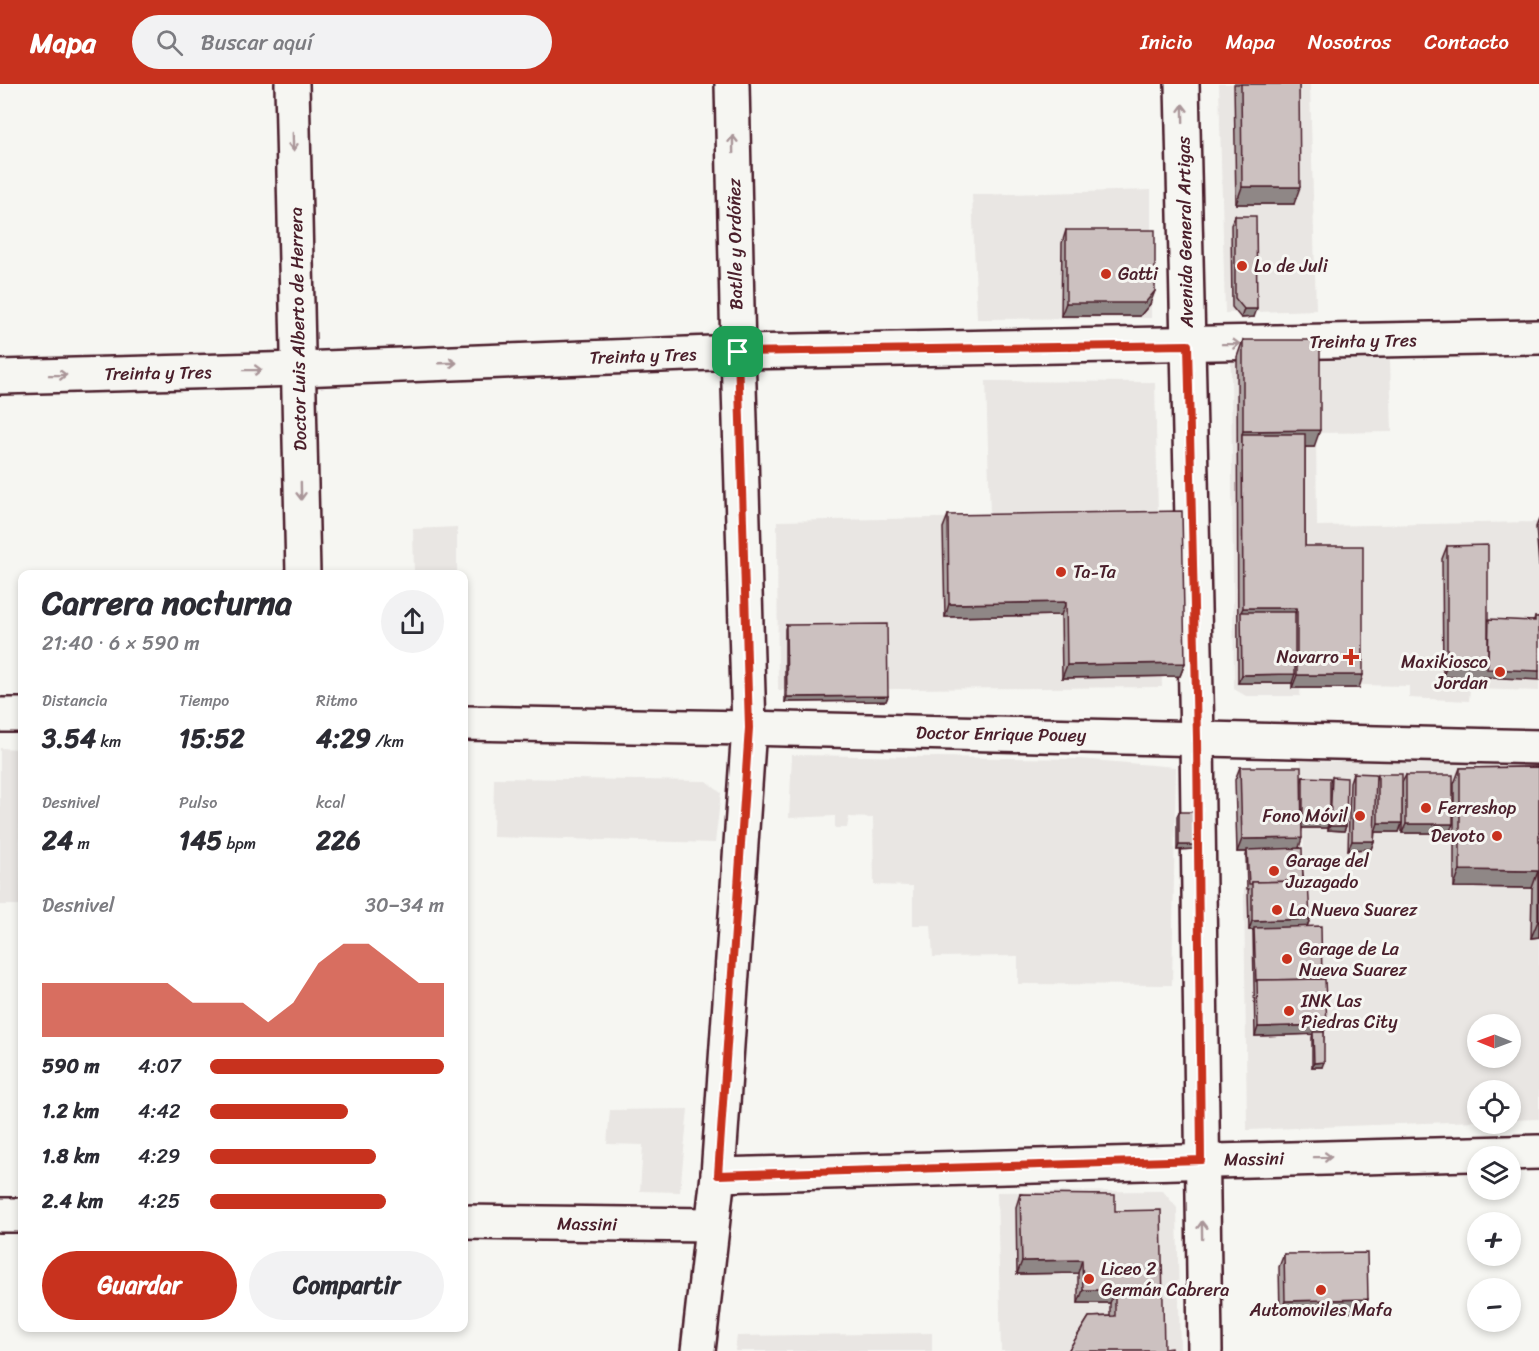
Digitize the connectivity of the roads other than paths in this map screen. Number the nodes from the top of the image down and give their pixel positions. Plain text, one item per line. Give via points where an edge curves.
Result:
1 (292, 84) edge
2 (732, 84) edge
3 (1182, 84) edge
4 (1539, 337) edge
5 (1188, 345) junction
6 (738, 352) junction
7 (299, 369) junction
8 (0, 377) edge
9 (303, 570) edge
10 (0, 715) edge
11 (18, 715) edge
12 (468, 723) edge
13 (749, 728) junction
14 (1197, 738) junction
15 (1539, 747) edge
16 (1539, 1152) edge
17 (1201, 1160) junction
18 (718, 1175) junction
19 (0, 1215) edge
20 (18, 1215) edge
21 (468, 1222) edge
22 (711, 1225) junction
23 (698, 1351) edge
24 (1205, 1351) edge

1 -> 7 street, Doctor Luis Alberto de Herrera
6 -> 2 street, Batlle y Ordóñez
5 -> 3 street, Avenida General Artigas
5 -> 4 street, Treinta y Tres
5 - 6 street, Treinta y Tres
5 - 14 street, Avenida General Artigas
7 -> 6 street, Treinta y Tres
6 - 13 street, Batlle y Ordóñez
8 -> 7 street, Treinta y Tres
7 -> 9 street, Doctor Luis Alberto de Herrera
10 - 11 street
12 - 13 street, Doctor Enrique Pouey
13 - 14 street, Doctor Enrique Pouey
13 - 18 street, Batlle y Ordóñez
14 - 15 street, Doctor Enrique Pouey
14 - 17 street, Avenida General Artigas
17 -> 16 street, Massini
17 - 18 street, Massini
24 -> 17 street, Avenida General Artigas
18 - 22 street, Batlle y Ordóñez
19 - 20 street
21 - 22 street, Massini
22 - 23 street, Batlle y Ordóñez

